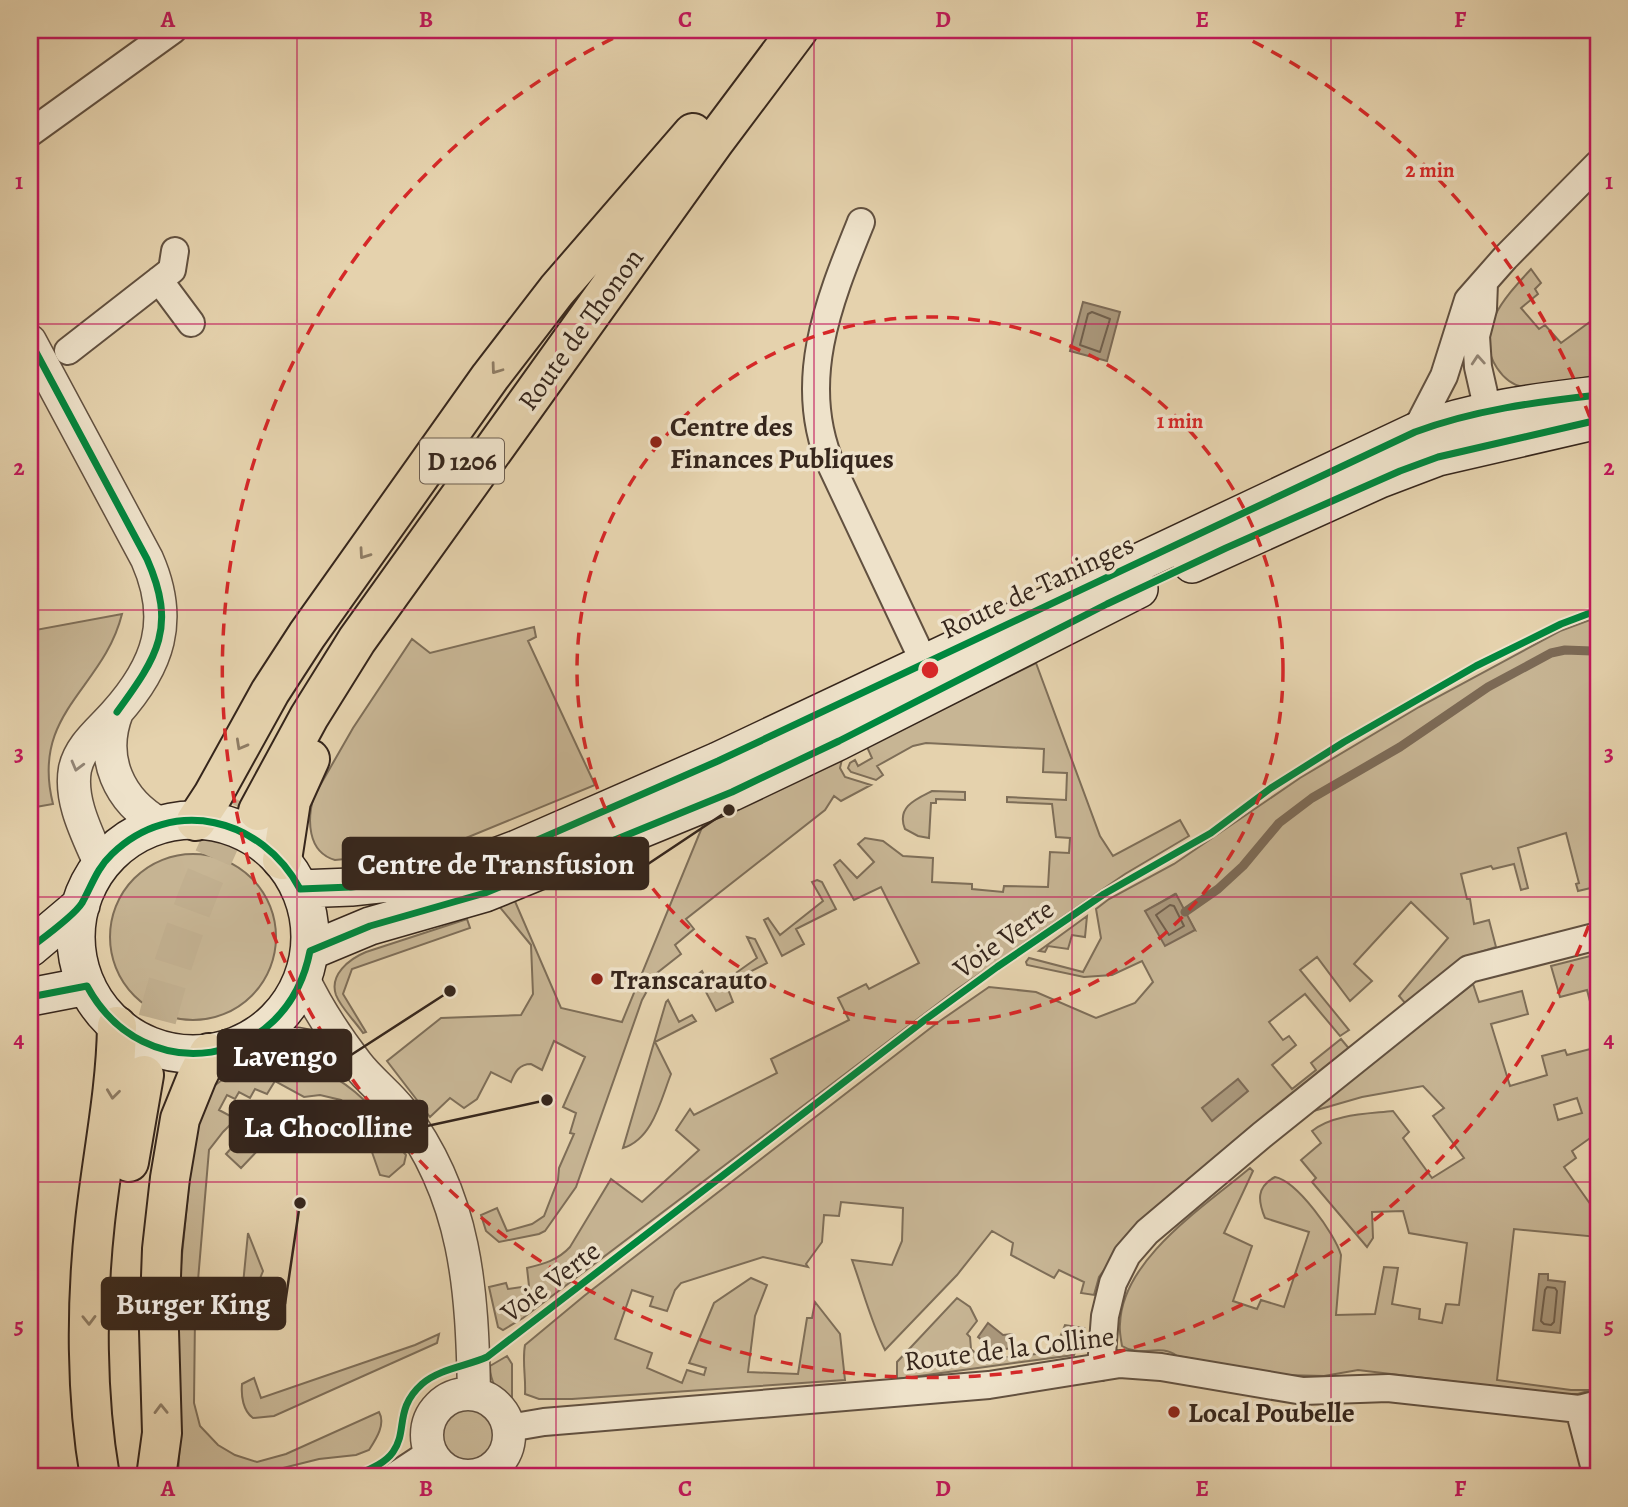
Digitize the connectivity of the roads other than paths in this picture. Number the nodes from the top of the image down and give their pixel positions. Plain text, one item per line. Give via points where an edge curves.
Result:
1 (173, 30) edge
2 (771, 30) edge
3 (798, 30) edge
4 (697, 128) junction
5 (30, 134) edge
6 (1598, 163) edge
7 (861, 222) dead end
8 (175, 251) dead end
9 (159, 280) junction
10 (1484, 283) junction
11 (191, 323) dead end
12 (30, 341) edge
13 (68, 352) dead end
14 (554, 366) junction
15 (1598, 395) edge
16 (1488, 411) junction
17 (1598, 420) edge
18 (1415, 432) junction
19 (1308, 511) junction
20 (924, 662) junction
21 (117, 712) junction
22 (839, 741) junction
23 (178, 822) junction
24 (101, 866) junction
25 (291, 875) junction
26 (81, 905) junction
27 (1598, 936) edge
28 (30, 948) edge
29 (306, 965) junction
30 (87, 986) junction
31 (30, 997) edge
32 (117, 1026) junction
33 (225, 1049) junction
34 (357, 1065) junction
35 (1101, 1367) junction
36 (474, 1394) junction
37 (1589, 1407) edge
38 (509, 1428) junction
39 (431, 1452) junction
40 (469, 1476) edge
41 (100, 1477) edge
42 (116, 1477) edge
43 (141, 1477) edge
44 (156, 1477) edge
45 (393, 1477) edge
46 (1597, 1477) edge

1 - 5 street
2 - 4 main road, Route de Thonon / D 1206
3 - 14 main road, Route de Thonon / D 1206
4 - 14 main road, Route de Thonon / D 1206 via 331,646 294,704 249,806 340,666
4 -> 23 main road via 557,290 490,377 307,635 213,795
6 - 10 street
7 - 20 street via 820,342 816,416 826,454
8 - 9 street via 172,270
9 - 11 street
9 - 13 street
16 -> 10 street via 1476,336
10 - 18 street via 1468,300 1444,376
12 - 21 street via 142,548 159,593 162,621 158,647
14 - 25 main road via 491,497 356,683 305,768 291,801
15 - 16 main road, Route de Taninges
16 - 18 main road, Route de Taninges
16 - 19 street via 1470,435 1409,454 1329,489
17 - 19 main road, Route de Taninges via 1438,457
18 - 20 main road, Route de Taninges
19 - 22 main road, Route de Taninges via 1107,604
20 - 22 main road via 898,700 848,726
20 - 25 main road, Route de Taninges via 718,761 477,864 407,881 351,887
21 - 23 street via 110,745 116,778 140,812
21 -> 24 street via 84,748 75,770 75,794
22 - 29 main road, Route de Taninges via 732,792 485,892 370,926
23 - 24 main road via 127,841
23 - 25 main road via 216,823 243,832 268,847
24 - 26 main road
25 - 29 main road via 307,909
26 - 28 main road
26 - 30 main road via 77,946
27 - 35 street via 1469,970 1147,1232 1127,1255 1113,1283
29 - 33 main road via 290,1003 272,1024
29 - 34 street via 313,999
30 - 31 main road
30 - 32 main road
32 - 33 main road via 151,1046 180,1053
32 -> 41 main road via 117,1062 95,1223 89,1312 94,1444
33 - 34 street via 298,1044
44 -> 33 main road via 162,1433 162,1249 170,1178 180,1119 197,1077
34 - 36 street via 415,1130 452,1203 468,1278
35 - 37 street, Route de la Colline via 1161,1367 1303,1391 1388,1388
35 - 38 street, Route de la Colline via 989,1385
36 - 38 street via 500,1408
36 - 39 street via 453,1397 436,1409 428,1430
37 - 46 street
38 - 40 street via 507,1450 499,1462
39 - 40 street via 445,1469
39 - 45 street
42 - 43 main road via 114,1310 118,1255 128,1167 154,1078 136,1291

